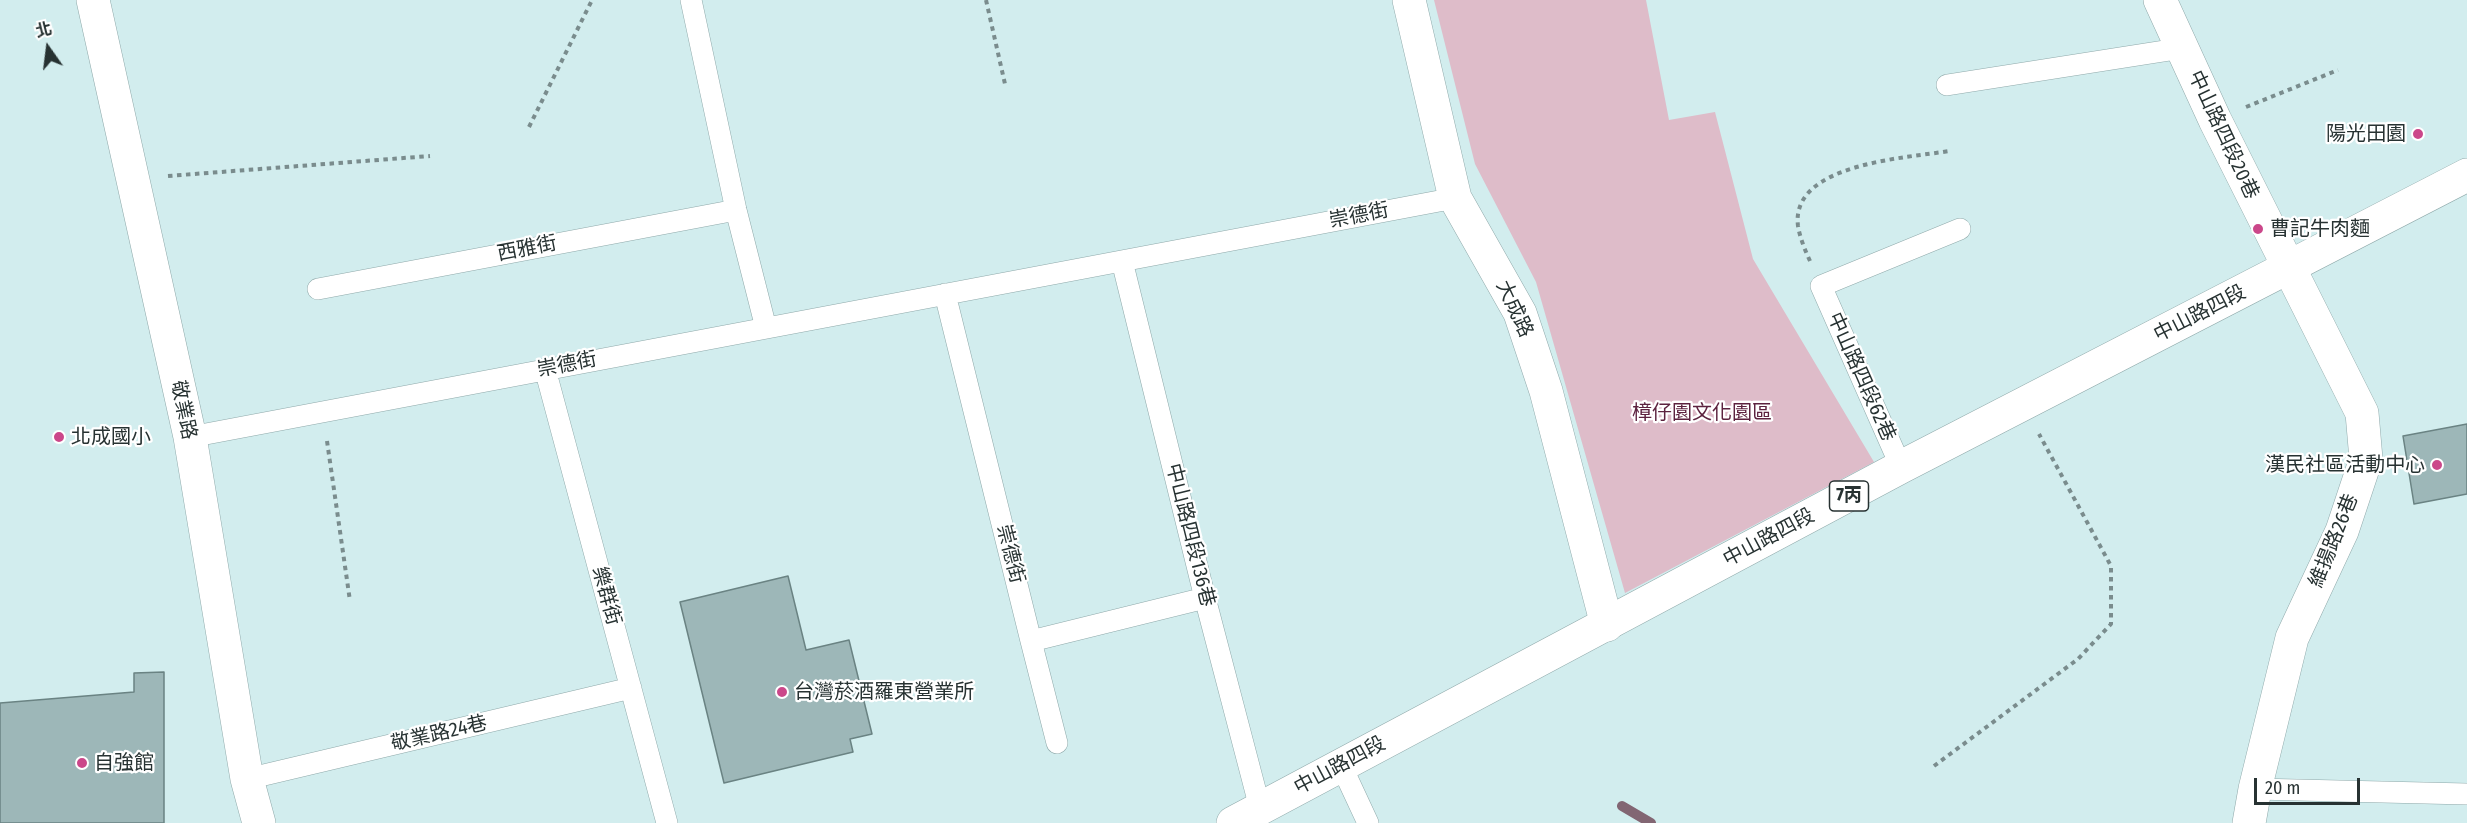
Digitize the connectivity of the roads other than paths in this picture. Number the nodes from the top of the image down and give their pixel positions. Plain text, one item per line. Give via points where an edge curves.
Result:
1 (93, 0) edge
2 (691, 0) edge
3 (1409, 0) edge
4 (2160, 0) edge
5 (2183, 48) junction
6 (1947, 85) dead end
7 (2467, 175) edge
8 (1455, 198) junction
9 (736, 210) junction
10 (1960, 229) dead end
11 (1122, 261) junction
12 (2288, 269) junction
13 (318, 289) dead end
14 (945, 294) junction
15 (766, 328) junction
16 (546, 369) junction
17 (190, 437) junction
18 (1901, 467) junction
19 (1205, 598) junction
20 (1607, 625) junction
21 (1031, 641) junction
22 (631, 688) junction
23 (1057, 743) dead end
24 (1341, 765) junction
25 (248, 779) junction
26 (2255, 789) junction
27 (2467, 794) edge
28 (1247, 815) edge
29 (259, 823) edge
30 (667, 823) edge
31 (1368, 823) edge
32 (2249, 823) edge

1 - 17 street, 敬業路
2 - 9 lane
3 - 8 street, 大成路
4 - 5 street, 中山路四段20巷
5 - 6 lane
5 - 12 street, 中山路四段20巷
7 - 12 street, 中山路四段 / 7丙
8 - 11 lane, 崇德街
8 - 20 street, 大成路 via 1520,313 1546,391
9 - 13 lane, 西雅街
9 - 15 lane
10 - 18 lane, 中山路四段62巷 via 1821,286
11 - 14 lane, 崇德街
11 - 19 lane, 中山路四段136巷
12 - 18 street, 中山路四段 / 7丙
12 - 26 street, 維揚路26巷 via 2362,413 2366,459 2342,531 2292,638
14 - 15 lane, 崇德街
14 - 21 lane, 崇德街
15 - 16 lane, 崇德街
16 - 17 lane, 崇德街
16 - 22 lane, 樂群街
17 - 25 street, 敬業路
18 - 20 street, 中山路四段 / 7丙
19 - 21 lane
19 - 28 lane, 中山路四段136巷
20 - 24 street, 中山路四段 / 7丙
21 - 23 lane, 崇德街
22 - 25 lane, 敬業路24巷
22 - 30 lane, 樂群街
24 - 28 street, 中山路四段 / 7丙
24 - 31 lane
25 - 29 street, 敬業路
26 - 27 lane
26 - 32 street, 維揚路26巷

